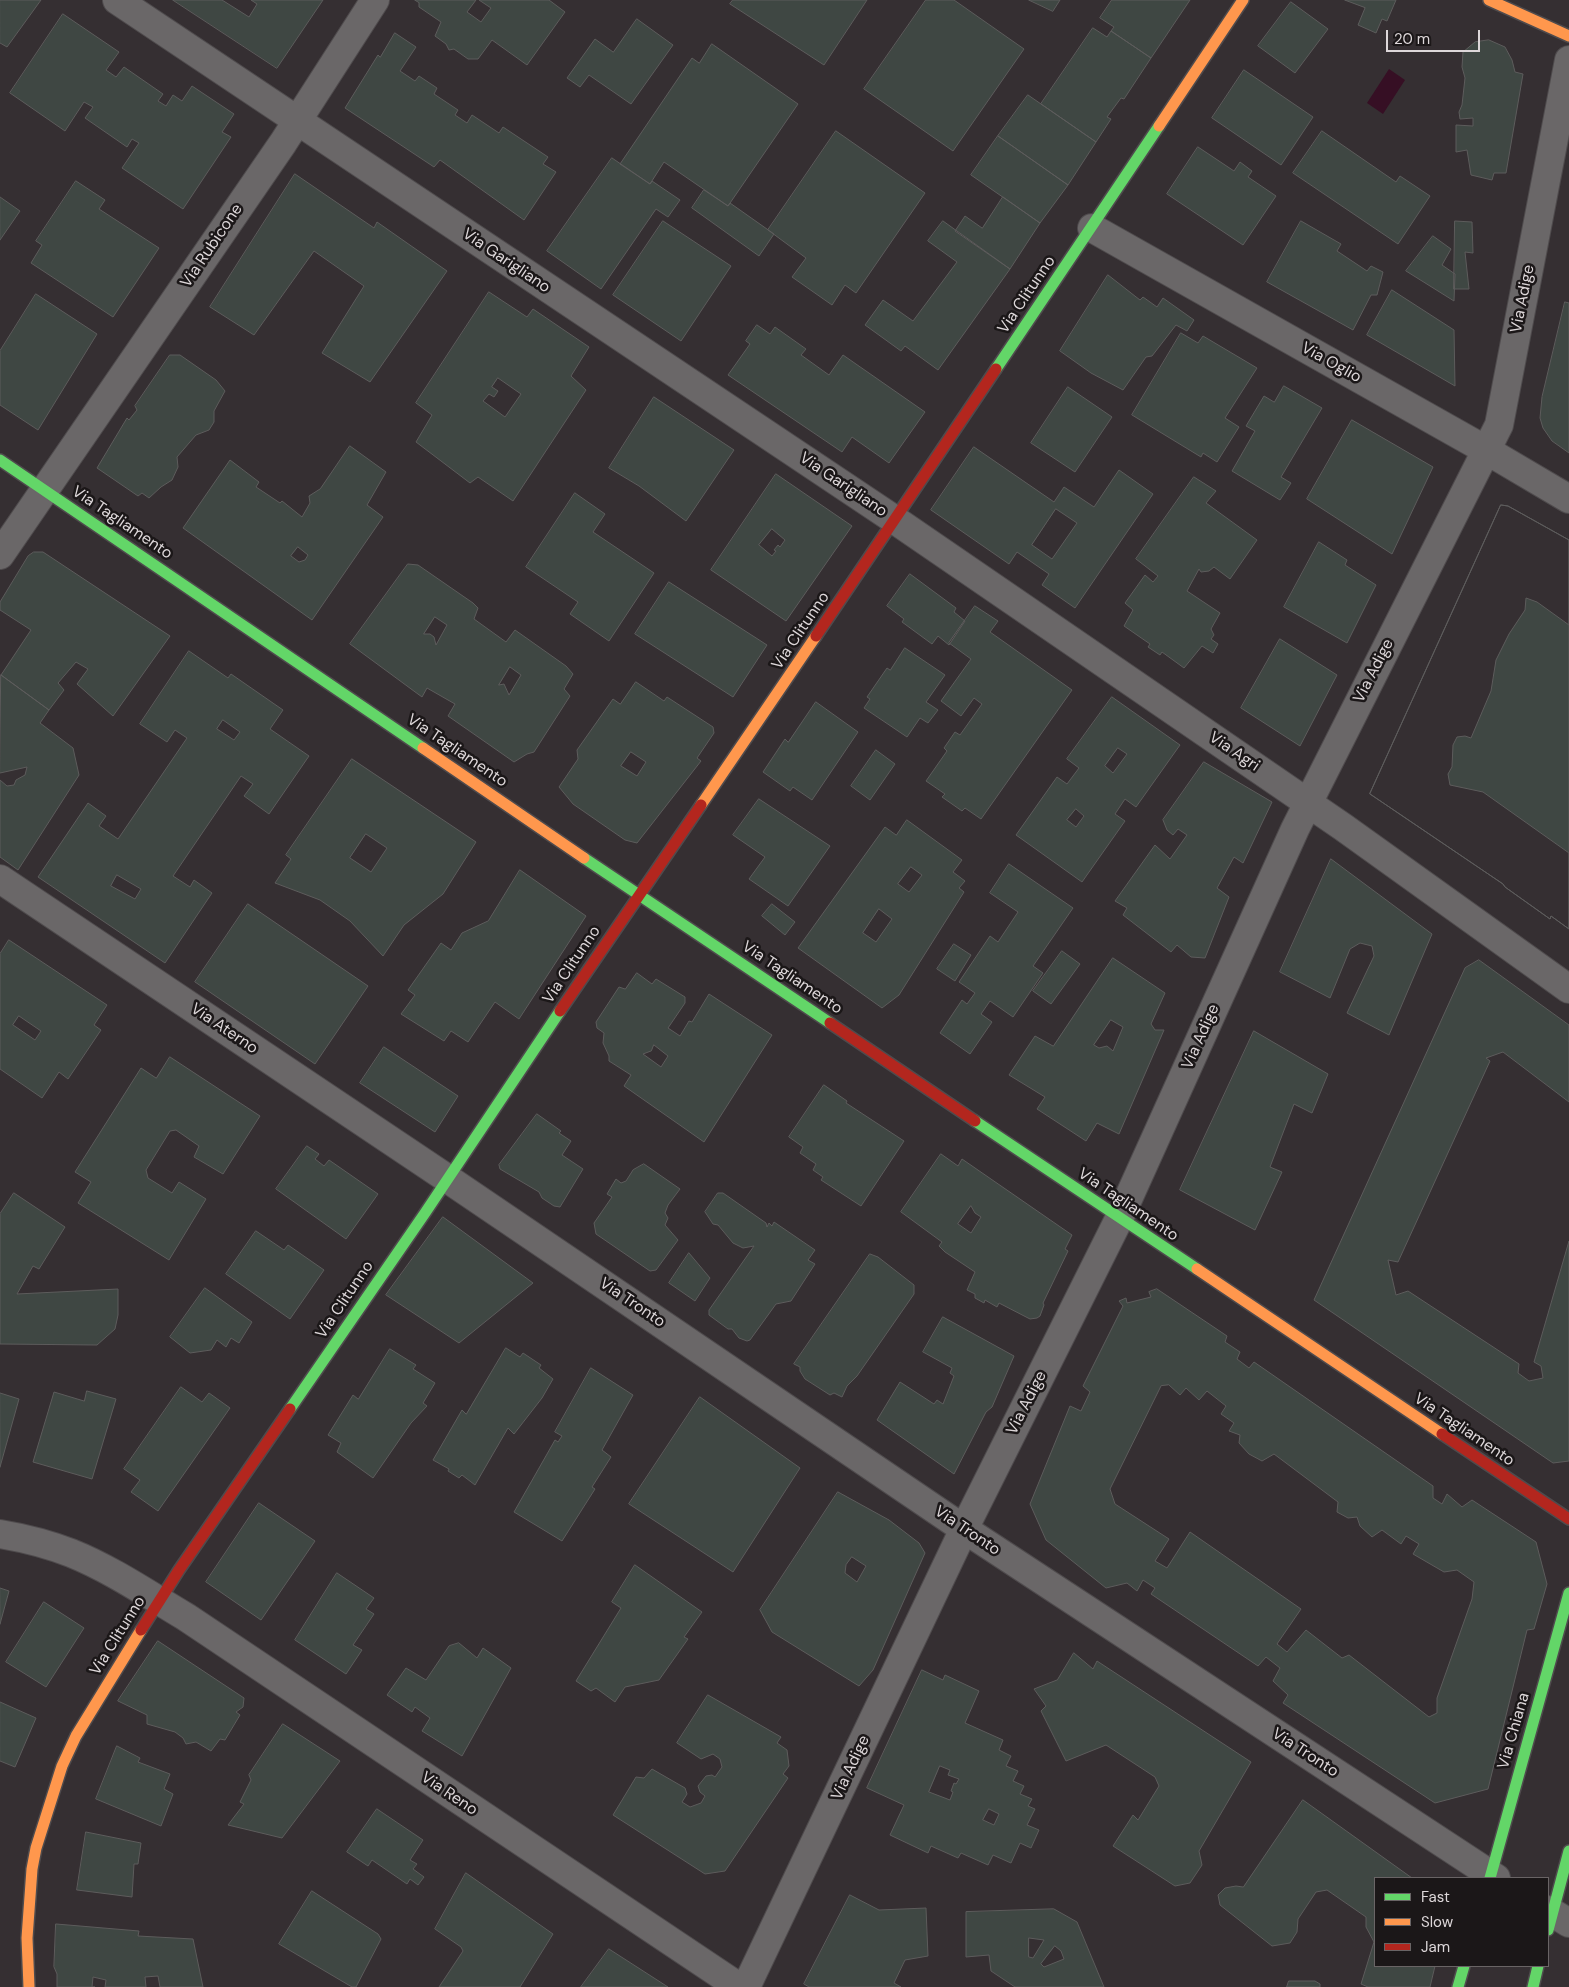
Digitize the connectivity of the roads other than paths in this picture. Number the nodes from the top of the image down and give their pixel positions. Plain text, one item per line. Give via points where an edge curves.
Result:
1 (117, 0) edge
2 (375, 0) edge
3 (1243, 0) edge
4 (1489, 0) edge
5 (1569, 36) edge
6 (1569, 60) edge
7 (297, 121) junction
8 (1092, 228) junction
9 (1486, 450) junction
10 (0, 460) edge
11 (45, 490) junction
12 (1569, 499) edge
13 (895, 520) junction
14 (0, 555) edge
15 (1307, 803) junction
16 (0, 879) edge
17 (639, 895) junction
18 (1569, 988) edge
19 (448, 1179) junction
20 (1119, 1219) junction
21 (1569, 1519) edge
22 (964, 1529) junction
23 (0, 1534) edge
24 (1569, 1593) edge
25 (159, 1601) junction
26 (1569, 1850) edge
27 (1492, 1877) edge
28 (1554, 1919) edge
29 (1464, 1967) edge
30 (1538, 1967) edge
31 (29, 1987) edge
32 (739, 1987) edge
33 (746, 1987) edge
34 (1458, 1987) edge
35 (1533, 1987) edge

1 - 7 street, Via Garigliano
2 - 7 street, Via Rubicone
3 - 8 street, Via Clitunno
4 - 5 street
6 - 9 street, Via Adige via 1499,426
7 - 11 street, Via Rubicone
7 - 13 street, Via Garigliano
8 - 9 street, Via Oglio
8 - 13 street, Via Clitunno
9 - 12 street, Via Oglio
9 - 15 street, Via Adige
10 - 11 street, Via Tagliamento
11 - 14 street, Via Rubicone
11 - 17 street, Via Tagliamento
13 - 15 street, Via Agri
13 - 17 street, Via Clitunno
15 - 18 street, Via Agri
15 - 20 street, Via Adige
16 - 19 street, Via Aterno
17 - 19 street, Via Clitunno
17 - 20 street, Via Tagliamento
19 - 22 street, Via Tronto
19 - 25 street, Via Clitunno
20 - 21 street, Via Tagliamento
20 - 22 street, Via Adige
22 - 27 street, Via Tronto
22 - 33 street, Via Adige
23 - 25 street, Via Reno via 71,1553
24 - 27 street, Via Chiana
25 - 31 street, Via Clitunno via 76,1736 62,1766 40,1832 32,1870 26,1950
25 - 32 street, Via Reno
26 - 28 street
29 - 34 street
30 - 35 street

